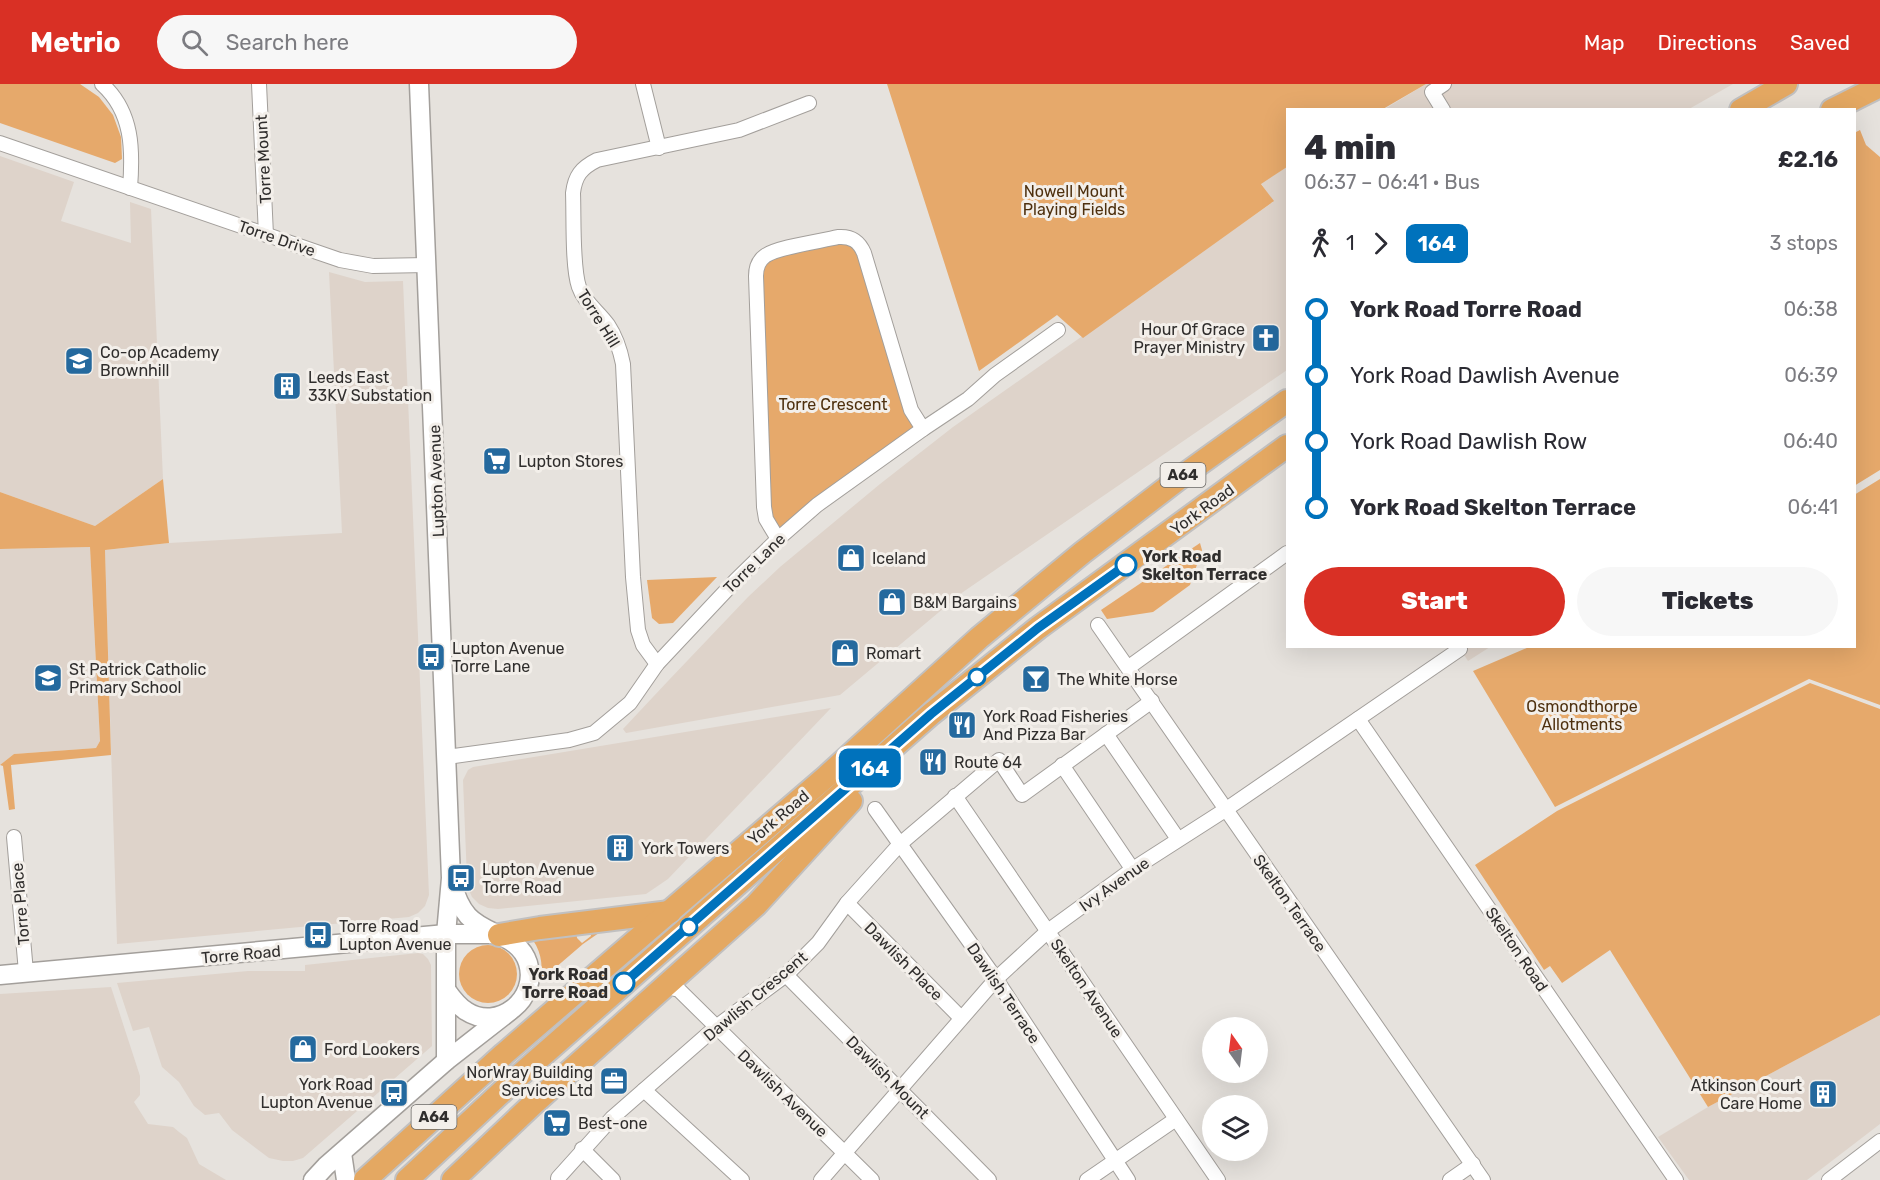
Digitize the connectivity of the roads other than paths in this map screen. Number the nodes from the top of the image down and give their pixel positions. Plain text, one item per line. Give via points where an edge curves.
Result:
1 (102, 84) edge
2 (259, 84) edge
3 (419, 84) edge
4 (643, 84) edge
5 (1444, 84) edge
6 (1786, 84) edge
7 (1880, 86) edge
8 (809, 103) dead end
9 (1442, 108) edge
10 (1744, 108) edge
11 (1837, 108) edge
12 (0, 143) edge
13 (659, 148) junction
14 (130, 188) junction
15 (266, 235) junction
16 (427, 265) junction
17 (1058, 330) dead end
18 (1286, 402) edge
19 (923, 429) junction
20 (1286, 447) edge
21 (778, 539) junction
22 (1286, 554) edge
23 (1098, 625) dead end
24 (1460, 649) dead end
25 (657, 664) junction
26 (1128, 667) junction
27 (1152, 700) junction
28 (931, 714) junction
29 (1358, 719) junction
30 (1106, 734) junction
31 (447, 758) junction
32 (1062, 765) junction
33 (955, 796) junction
34 (875, 809) dead end
35 (1225, 810) junction
36 (14, 837) dead end
37 (1178, 839) junction
38 (900, 844) junction
39 (1132, 870) junction
40 (451, 878) junction
41 (847, 903) junction
42 (670, 912) junction
43 (1048, 931) junction
44 (446, 934) junction
45 (492, 934) junction
46 (446, 970) junction
47 (26, 972) junction
48 (0, 975) edge
49 (786, 975) junction
50 (996, 979) junction
51 (665, 986) junction
52 (447, 991) junction
53 (510, 1011) junction
54 (961, 1018) junction
55 (716, 1027) junction
56 (446, 1061) junction
57 (900, 1089) junction
58 (644, 1090) junction
59 (1176, 1119) junction
60 (1880, 1141) edge
61 (582, 1149) junction
62 (342, 1153) junction
63 (845, 1153) junction
64 (1115, 1161) junction
65 (1473, 1164) junction
66 (558, 1178) dead end
67 (313, 1180) edge
68 (346, 1180) edge
69 (364, 1180) edge
70 (407, 1180) edge
71 (453, 1180) edge
72 (613, 1180) edge
73 (742, 1180) edge
74 (821, 1180) edge
75 (872, 1180) edge
76 (989, 1180) edge
77 (1087, 1180) edge
78 (1128, 1180) edge
79 (1218, 1180) edge
80 (1450, 1180) edge
81 (1483, 1180) edge
82 (1676, 1180) edge
83 (1829, 1180) edge

1 - 14 street via 110,91 129,127
2 - 15 street, Torre Mount
3 - 16 street, Lupton Avenue
4 - 13 street
5 - 9 street via 1432,92
6 - 10 highway
7 - 11 highway
8 - 13 street, Torre Hill via 739,130
12 - 14 street, Torre Drive
13 - 25 street, Torre Hill via 587,165 574,183 573,194 579,288 613,334 623,364 638,630
14 - 15 street, Torre Drive
15 - 16 street, Torre Drive via 357,264
16 - 31 street, Lupton Avenue
17 - 19 street, Torre Lane
18 - 42 highway, York Road / A64 via 1184,474 979,638
19 - 21 street, Torre Lane via 817,505
19 - 21 street via 911,410 864,253 857,242 838,237 763,257 756,276 764,507
20 - 28 highway, York Road / A64 via 1038,628
21 - 25 street, Torre Lane
22 - 26 street
23 - 26 street, Skelton Terrace
24 - 29 street, Ivy Avenue
25 - 31 street, Torre Lane via 630,703 594,733
26 - 27 street, Skelton Terrace
27 - 30 street
27 - 35 street, Skelton Terrace
28 - 51 highway via 756,905
28 - 70 highway, York Road / A64 via 520,1075
29 - 35 street, Ivy Avenue
29 - 82 street, Skelton Road
30 - 32 street
30 - 37 street
31 - 40 street, Lupton Avenue
32 - 33 street, Dawlish Crescent via 1022,795 999,760
32 - 39 street
33 - 38 street, Dawlish Crescent
33 - 43 street, Skelton Avenue
34 - 38 street, Dawlish Terrace
35 - 37 street, Ivy Avenue
35 - 65 street, Skelton Terrace
36 - 47 street, Torre Place
37 - 39 street, Ivy Avenue
38 - 41 street, Dawlish Crescent
38 - 50 street, Dawlish Terrace
39 - 43 street, Ivy Avenue
40 - 44 street, Lupton Avenue
40 - 45 street, Lupton Avenue via 458,901 468,916
41 - 49 street, Dawlish Crescent via 818,943
41 - 54 street, Dawlish Place
42 - 45 highway
42 - 69 highway, York Road / A64
43 - 50 street, Ivy Avenue
43 - 59 street, Skelton Avenue
44 - 45 street, Torre Road
44 - 46 street, Lupton Avenue
44 - 47 street, Torre Road
45 - 46 street via 465,940 452,953
45 - 53 street, Lupton Avenue via 513,941 528,962 529,985
46 - 52 street, Lupton Avenue
47 - 48 street, Torre Road
49 - 55 street, Dawlish Crescent
49 - 57 street, Dawlish Mount
50 - 54 street, Ivy Avenue
50 - 64 street, Dawlish Terrace
51 - 55 street, Dawlish Avenue via 679,990
51 - 71 highway
52 - 53 street via 466,1012 477,1017 492,1018
52 - 56 street, Lupton Avenue
53 - 56 street
54 - 57 street, Ivy Avenue
55 - 58 street, Dawlish Crescent
55 - 63 street, Dawlish Avenue
56 - 62 street
57 - 63 street, Ivy Avenue
57 - 76 street, Dawlish Mount
58 - 61 street, Dawlish Crescent
58 - 73 street
59 - 64 street
59 - 79 street, Skelton Avenue
60 - 83 street
61 - 66 street, Dawlish Crescent
61 - 72 street
62 - 67 street
62 - 68 street
63 - 74 street, Ivy Avenue
63 - 75 street, Dawlish Avenue
64 - 77 street
64 - 78 street, Dawlish Terrace
65 - 80 street
65 - 81 street, Skelton Terrace

